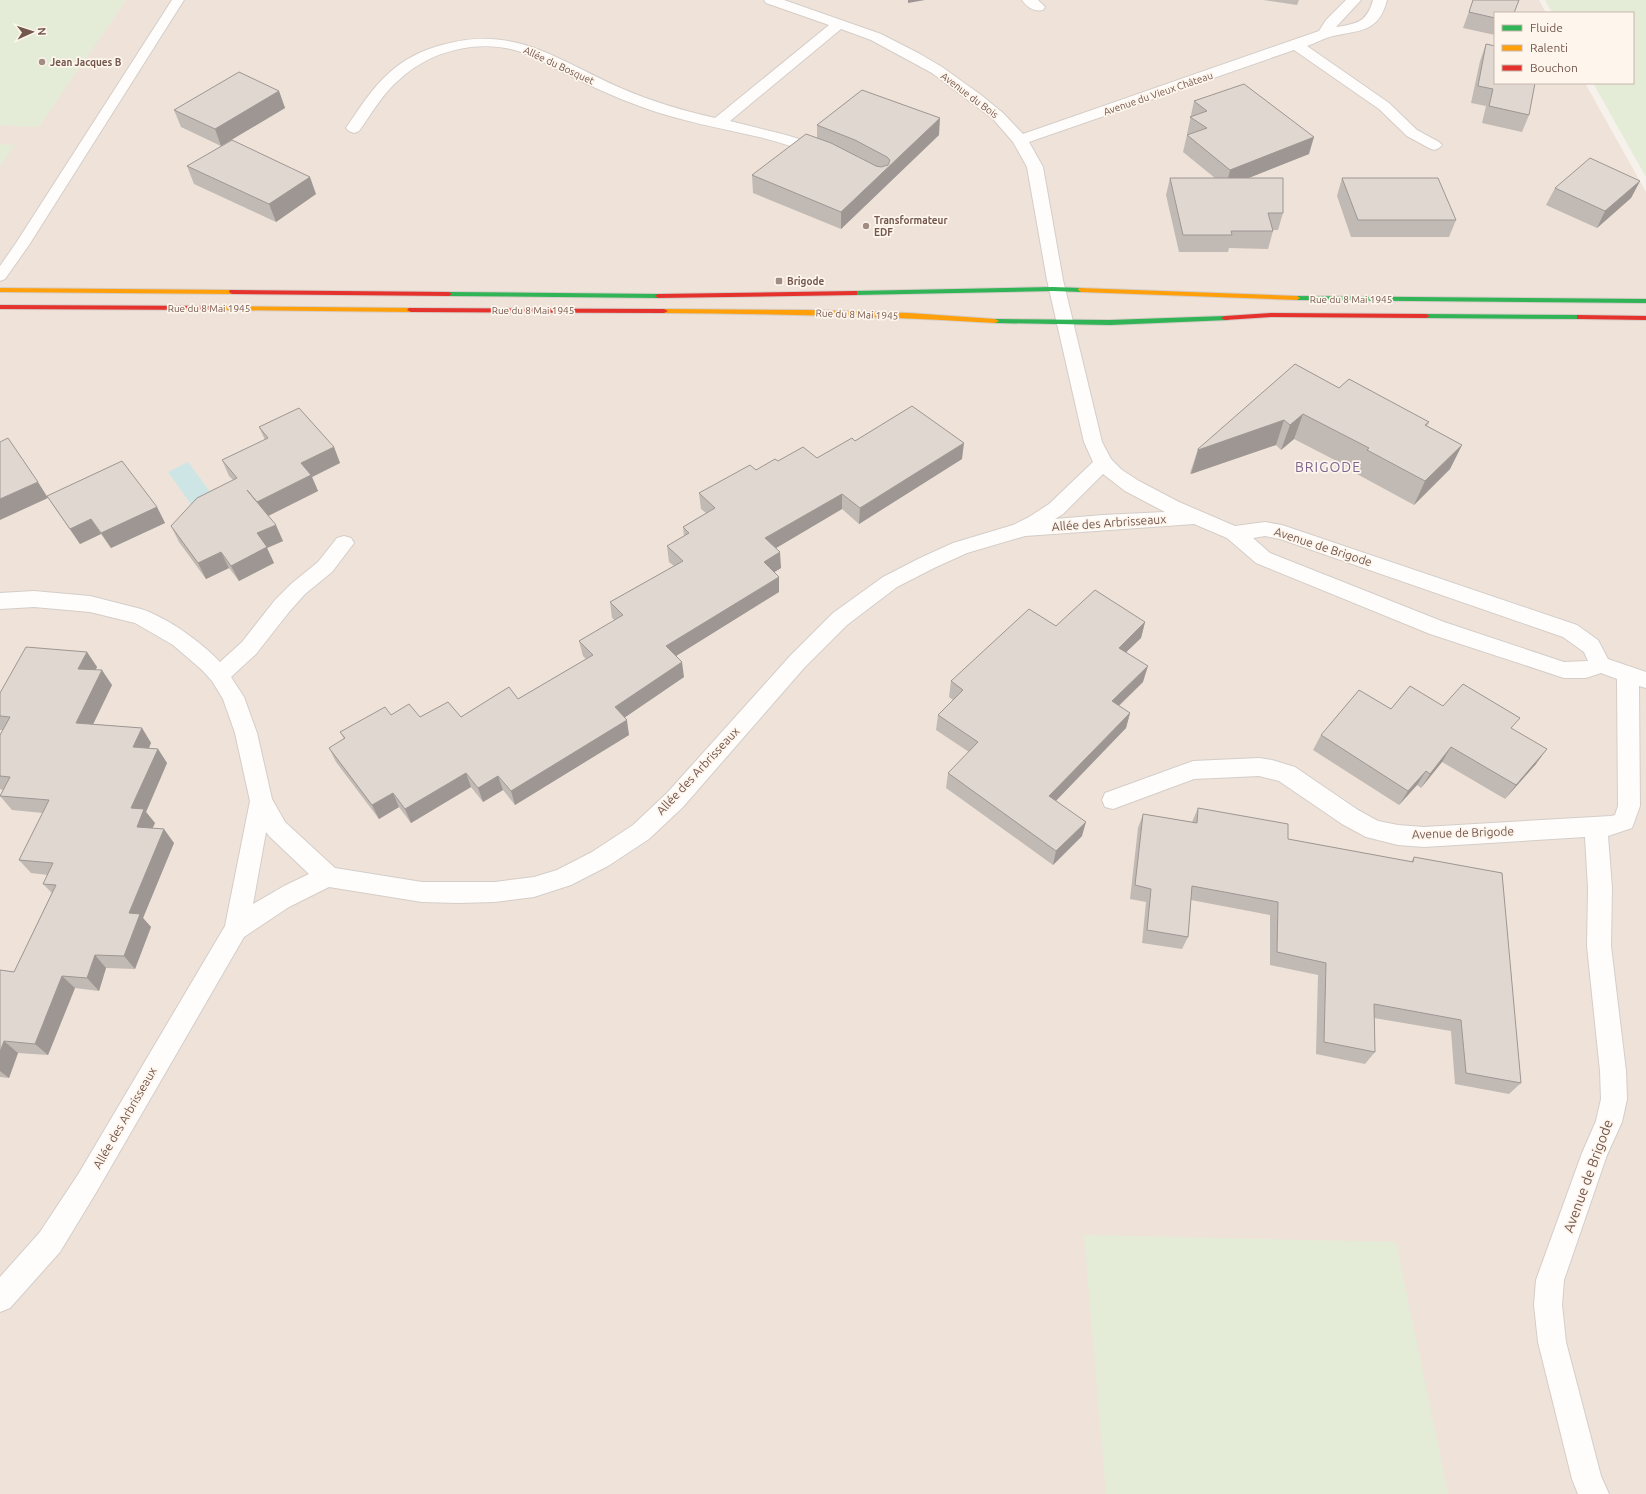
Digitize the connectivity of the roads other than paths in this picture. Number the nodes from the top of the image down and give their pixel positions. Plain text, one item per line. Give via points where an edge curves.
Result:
1 (178, 0) edge
2 (771, 0) edge
3 (1354, 0) edge
4 (1380, 0) edge
5 (839, 24) junction
6 (1325, 34) junction
7 (1296, 46) junction
8 (719, 123) junction
9 (354, 128) dead end
10 (1020, 140) junction
11 (1434, 145) dead end
12 (837, 156) edge
13 (0, 276) edge
14 (1057, 289) junction
15 (0, 290) edge
16 (1646, 301) edge
17 (0, 307) edge
18 (1646, 318) edge
19 (1065, 324) junction
20 (1103, 463) junction
21 (1197, 518) junction
22 (1020, 530) junction
23 (1234, 533) junction
24 (344, 543) dead end
25 (0, 601) edge
26 (1601, 665) junction
27 (219, 675) junction
28 (1637, 677) edge
29 (1113, 800) dead end
30 (261, 802) junction
31 (1596, 827) junction
32 (329, 877) junction
33 (236, 929) junction
34 (0, 1298) edge
35 (1594, 1494) edge

1 - 13 lane
2 - 5 street, Avenue du Bois
3 - 6 street via 1331,23
4 - 6 street, Avenue du Vieux Château via 1376,14 1363,25
5 - 8 street
5 - 10 street, Avenue du Bois via 876,37 937,70 998,116
6 - 7 street, Avenue du Vieux Château
7 - 10 street, Avenue du Vieux Château
7 - 11 street via 1384,106 1412,133
8 - 9 street, Allée du Bosquet via 680,114 631,98 522,47 484,43 442,49 408,65 386,84
8 - 12 street, Allée du Bosquet via 816,148
10 - 14 street, Avenue du Bois via 1036,173
14 - 15 main road, Rue du 8 Mai 1945 via 677,296
14 - 16 main road, Rue du 8 Mai 1945 via 1273,298
14 - 19 street
17 - 19 main road, Rue du 8 Mai 1945 via 816,312
18 - 19 main road, Rue du 8 Mai 1945 via 1271,315
19 - 20 street, Avenue de Brigode via 1093,442
20 - 21 street, Avenue de Brigode via 1116,475 1149,496
20 - 22 street, Allée des Arbrisseaux via 1056,509
21 - 22 street, Allée des Arbrisseaux via 1103,522
21 - 23 street, Avenue de Brigode
22 - 32 street, Allée des Arbrisseaux via 960,548 926,563 890,582 840,619 797,662 675,800 641,832 600,859 569,875 534,887 458,893 422,892
23 - 26 street, Avenue de Brigode via 1263,558 1437,628 1564,670 1586,670
23 - 26 street, Avenue de Brigode via 1265,529 1282,532 1570,631 1591,646
24 - 27 street via 325,567 282,606 249,648
25 - 27 street, Allée des Arbrisseaux via 34,599 90,604 141,617 180,639
26 - 28 street, Avenue de Brigode
27 - 30 street, Allée des Arbrisseaux via 233,697 246,733
28 - 31 street, Avenue de Brigode via 1629,806 1624,821 1612,826
29 - 31 street, Avenue de Brigode via 1193,770 1259,767 1287,774 1350,817 1374,830 1398,835 1424,837
30 - 32 street, Allée des Arbrisseaux via 278,829
30 - 33 street, Allée des Arbrisseaux
31 - 35 street, Avenue de Brigode via 1600,888 1599,946 1614,1099 1609,1122 1595,1153 1550,1280 1548,1305 1552,1342 1587,1479
32 - 33 street, Allée des Arbrisseaux via 307,885 256,914
33 - 34 street, Allée des Arbrisseaux via 88,1182 50,1242

